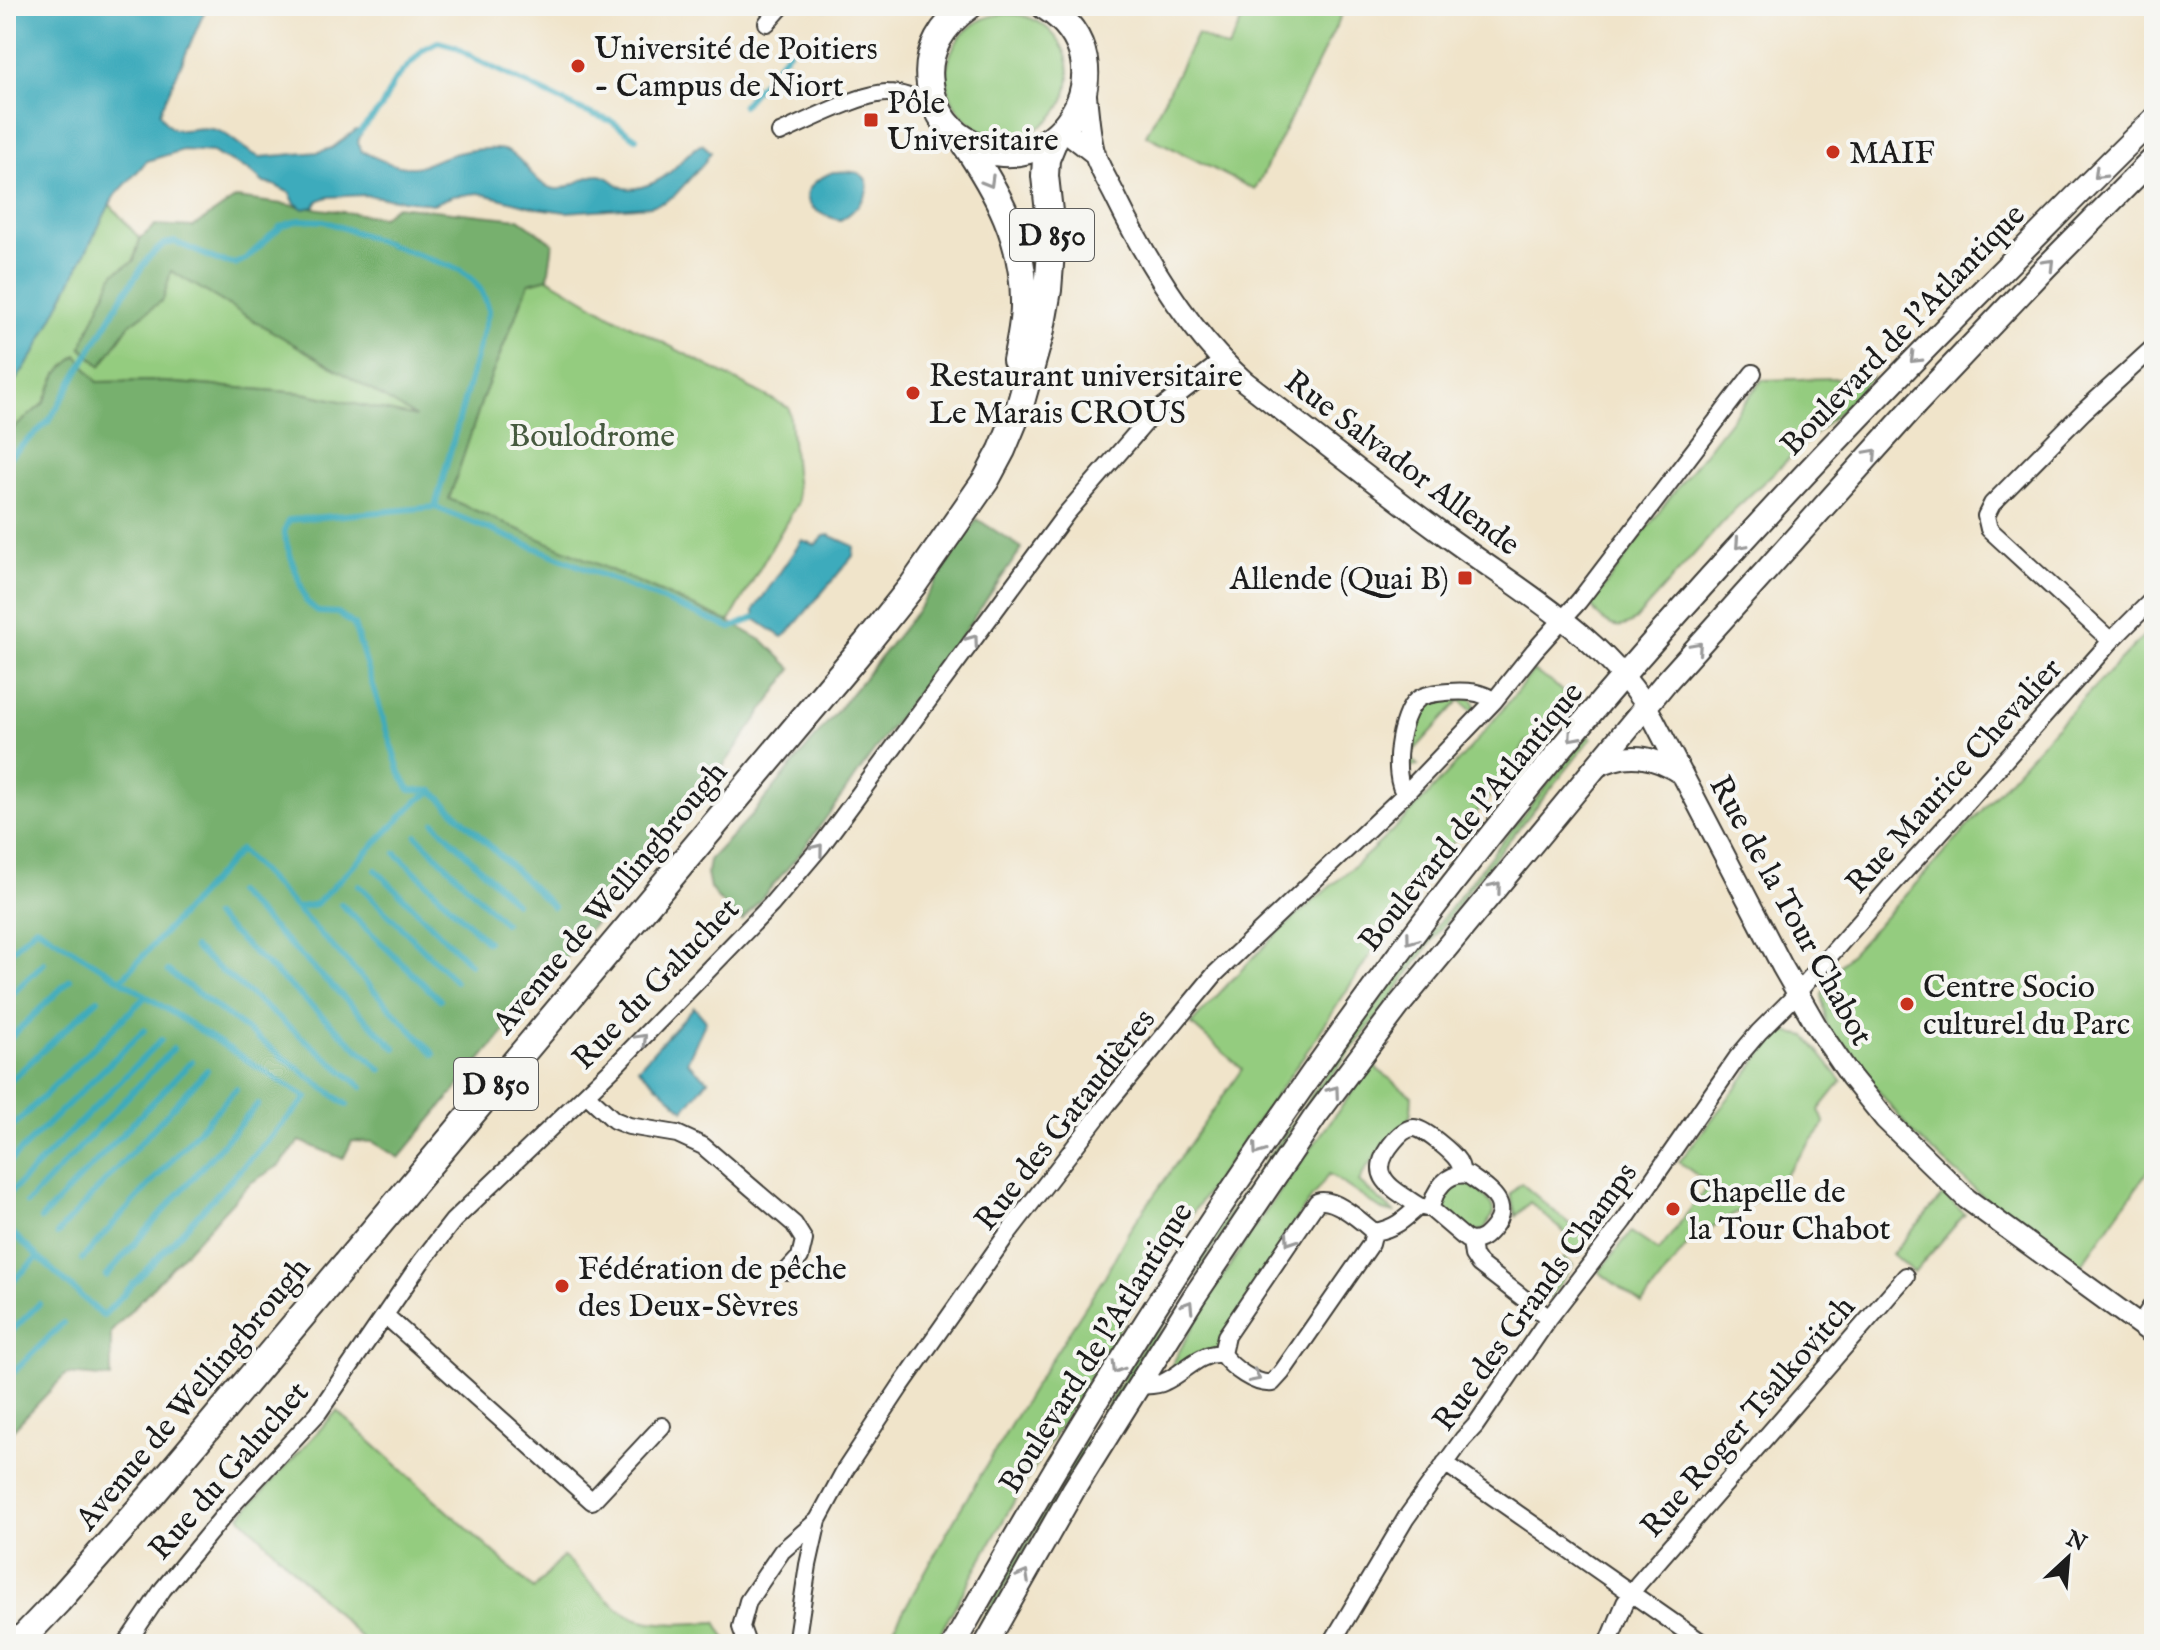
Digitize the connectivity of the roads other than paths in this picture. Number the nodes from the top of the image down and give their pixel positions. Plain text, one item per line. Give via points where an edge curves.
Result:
1 (782, 6) edge
2 (969, 6) edge
3 (1045, 6) edge
4 (1065, 15) edge
5 (767, 23) dead end
6 (1085, 88) junction
7 (937, 108) junction
8 (2154, 119) edge
9 (780, 133) dead end
10 (1059, 133) junction
11 (960, 136) junction
12 (1095, 154) junction
13 (2154, 158) edge
14 (2154, 347) edge
15 (1222, 361) junction
16 (1753, 373) dead end
17 (962, 513) junction
18 (2154, 598) edge
19 (1562, 620) junction
20 (2111, 641) junction
21 (1624, 676) junction
22 (1494, 701) junction
23 (1646, 705) junction
24 (1594, 768) junction
25 (1683, 775) junction
26 (1405, 794) junction
27 (1797, 992) junction
28 (586, 1094) junction
29 (1462, 1173) junction
30 (1425, 1208) junction
31 (1374, 1232) junction
32 (1471, 1241) junction
33 (787, 1271) dead end
34 (1906, 1276) dead end
35 (2154, 1302) edge
36 (386, 1316) junction
37 (1549, 1318) junction
38 (2147, 1330) edge
39 (1222, 1354) junction
40 (1138, 1386) junction
41 (662, 1426) dead end
42 (1445, 1463) junction
43 (818, 1520) junction
44 (1632, 1594) junction
45 (17, 1644) edge
46 (126, 1644) edge
47 (747, 1644) edge
48 (796, 1644) edge
49 (954, 1644) edge
50 (986, 1644) edge
51 (1331, 1644) edge
52 (1608, 1644) edge
53 (1704, 1644) edge

1 - 5 street
2 - 7 main road via 948,24 933,49 929,79
3 - 4 main road
4 - 6 main road via 1085,60
6 - 10 main road via 1077,110
6 - 12 street, Rue Salvador Allende
7 - 9 street via 884,92
7 - 11 main road
8 -> 21 main road, Boulevard de l'Atlantique via 1886,387
10 - 11 main road via 1014,152 986,149
10 - 12 street, Rue Salvador Allende
10 - 17 main road, D 850 via 1046,159 1052,259 1036,349 1002,450
11 -> 17 main road, D 850 via 1013,231 1024,306 1005,403
12 - 15 street, Rue Salvador Allende via 1147,255
23 -> 13 main road, Boulevard de l'Atlantique via 1917,403
14 - 20 street via 2083,412 1986,516 1989,529
15 - 19 street, Rue Salvador Allende
28 -> 15 street, Rue du Galuchet via 771,905 821,846 1076,503 1152,415
16 - 19 street, Rue des Gataudières
17 - 45 main road, Avenue de Wellingbrough / D 850 via 866,644 150,1497
18 - 20 street, Rue Maurice Chevalier
19 - 21 street, Rue Salvador Allende
19 - 22 street, Rue des Gataudières
20 - 27 street, Rue Maurice Chevalier
21 - 23 street, Rue de la Tour Chabot
21 -> 49 main road, Boulevard de l'Atlantique via 1438,904 1243,1172 1046,1484
22 - 26 street, Rue des Gataudières
22 - 26 street via 1474,692 1425,695 1415,702 1406,714 1398,763 1399,787
23 - 24 main road, Boulevard de l'Atlantique
23 - 25 street, Rue de la Tour Chabot
24 - 25 street via 1623,757 1647,757
40 -> 24 main road, Boulevard de l'Atlantique via 1357,1060
25 - 27 street, Rue de la Tour Chabot
26 - 43 street, Rue des Gataudières via 1215,974 1109,1102 953,1309 845,1470
27 - 37 street, Rue des Grands Champs via 1737,1058
27 - 38 street, Rue de la Tour Chabot via 1851,1077 1927,1161 1967,1199
28 - 33 street via 614,1120 677,1134 703,1146 794,1224 803,1248
28 - 36 street, Rue du Galuchet via 453,1221
29 - 30 street via 1442,1183
29 - 30 street via 1452,1154 1422,1130 1404,1132 1382,1157 1379,1170 1387,1182
29 - 32 street via 1500,1204 1491,1231
30 - 31 street via 1391,1229
30 - 32 street
39 -> 31 street via 1259,1383 1272,1383 1371,1244
31 -> 39 street via 1333,1202 1317,1202 1226,1336
32 - 37 street via 1479,1264
34 - 44 street, Rue Roger Tsalkovitch
35 - 38 street
36 - 41 street via 592,1501
36 - 46 street, Rue du Galuchet via 318,1413 235,1502 163,1589
37 - 42 street, Rue des Grands Champs
39 - 40 street via 1209,1354 1163,1383
50 -> 40 main road, Boulevard de l'Atlantique
42 - 44 street
42 - 51 street, Rue des Grands Champs
43 - 47 street, Rue des Gataudières via 782,1551 748,1601 741,1627
43 - 48 street, Rue des Gataudières
44 - 52 street, Rue Roger Tsalkovitch
44 - 53 street

